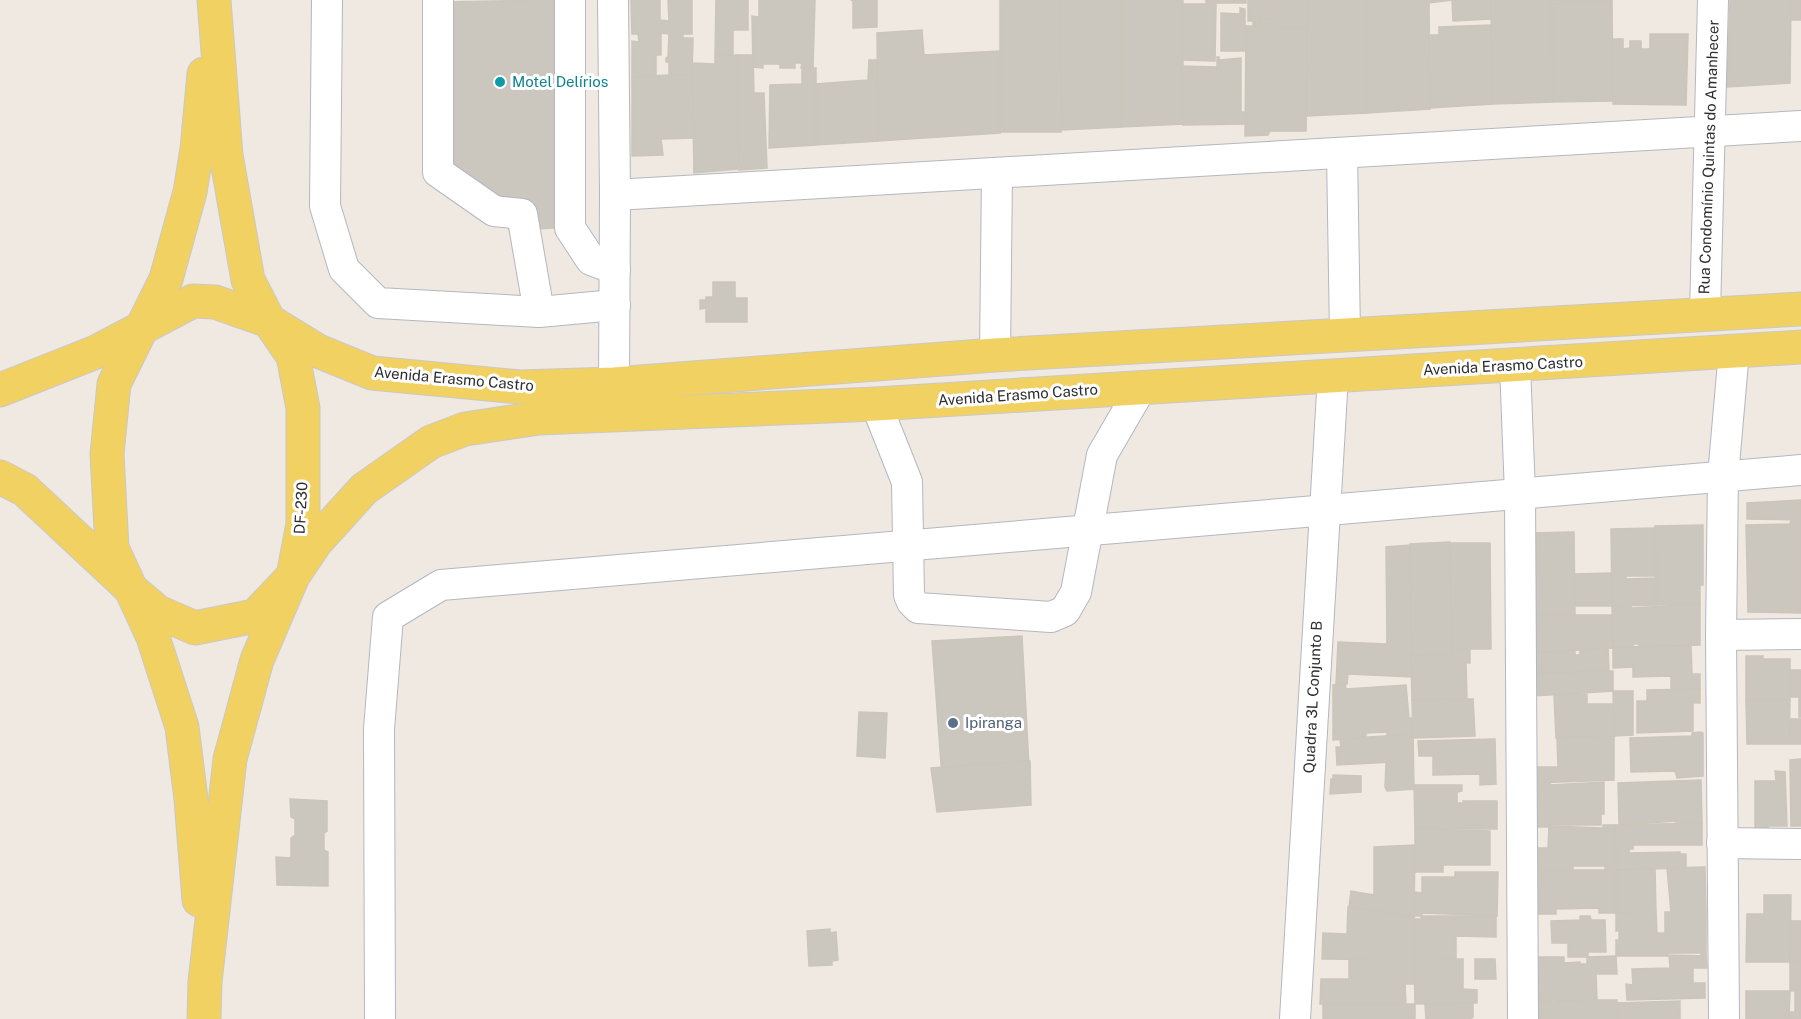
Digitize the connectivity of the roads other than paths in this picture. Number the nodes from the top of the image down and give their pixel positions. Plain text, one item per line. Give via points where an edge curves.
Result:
1 (213, 0) edge
2 (327, 0) edge
3 (438, 0) edge
4 (570, 0) edge
5 (613, 0) edge
6 (1713, 0) edge
7 (1801, 126) edge
8 (1710, 131) junction
9 (1342, 153) junction
10 (997, 173) junction
11 (615, 195) junction
12 (615, 269) junction
13 (615, 305) junction
14 (1801, 309) edge
15 (539, 312) junction
16 (1705, 314) junction
17 (269, 321) junction
18 (146, 324) junction
19 (1345, 335) junction
20 (1801, 347) edge
21 (1734, 351) junction
22 (995, 355) junction
23 (1515, 365) junction
24 (1333, 376) junction
25 (614, 384) junction
26 (1141, 388) junction
27 (0, 390) edge
28 (876, 404) junction
29 (1801, 470) edge
30 (1723, 476) junction
31 (0, 477) edge
32 (1520, 494) junction
33 (1324, 510) junction
34 (1088, 530) junction
35 (907, 546) junction
36 (293, 576) junction
37 (132, 590) junction
38 (1801, 634) edge
39 (1720, 635) junction
40 (1722, 843) junction
41 (1801, 844) edge
42 (205, 982) junction
43 (204, 1019) edge
44 (380, 1019) edge
45 (1295, 1019) edge
46 (1523, 1019) edge
47 (1724, 1019) edge

1 - 17 main road, DF-230 / DF-230 via 226,155 248,280
1 - 18 main road, DF-230 / DF-230 via 190,192 166,279
2 - 15 street via 325,206 344,269 378,303
3 - 15 street via 438,172 494,211 522,214
4 - 12 street via 570,228 591,260
5 - 11 street
6 - 8 street, Rua Condomínio Quintas do Amanhecer
7 - 8 street
8 - 9 street
8 - 16 street, Rua Condomínio Quintas do Amanhecer
9 - 10 street
9 - 19 street
10 - 11 street
10 - 22 street
11 - 12 street
12 - 13 street
13 - 15 street
13 - 25 street
14 - 16 main road, Avenida Erasmo Castro
16 - 19 main road, Avenida Erasmo Castro
17 - 18 main road, Avenida Erasmo Castro via 215,302 193,301
17 - 25 main road, Avenida Erasmo Castro via 318,351 372,373 519,387
17 - 36 main road, DF-230 / DF-230 via 294,356 303,408 303,524
18 - 27 main road, Avenida Erasmo Castro via 96,352
18 - 37 main road, DF-230 via 114,384 107,454 112,549
19 - 22 main road, Avenida Erasmo Castro
20 - 21 main road, Avenida Erasmo Castro
21 - 23 main road, Avenida Erasmo Castro
21 - 30 street
22 - 25 main road, Avenida Erasmo Castro
23 - 24 main road, Avenida Erasmo Castro
23 - 32 street
24 - 26 main road, Avenida Erasmo Castro
24 - 33 street, Quadra 3L Conjunto B
26 - 28 main road, Avenida Erasmo Castro
26 - 34 street via 1102,456
28 - 35 street via 907,482
28 - 36 main road, Avenida Erasmo Castro via 539,418 465,429 431,442 364,489 316,542
29 - 30 street
30 - 32 street
30 - 39 street
31 - 37 main road via 25,490
32 - 33 street
32 - 46 street
33 - 34 street
33 - 45 street, Quadra 3L Conjunto B
34 - 35 street
34 - 35 street via 1076,592 1065,611 1051,617 918,608 909,595
35 - 44 street via 441,585 388,617 379,729
36 - 37 main road, DF-230 via 255,616 195,628 158,612
36 - 42 main road, DF-230 / DF-230 via 257,660 230,759
37 - 42 main road, DF-230 via 153,636 182,727
38 - 39 street
39 - 40 street
40 - 41 street
40 - 47 street
42 - 43 main road, DF-230 / DF-230

